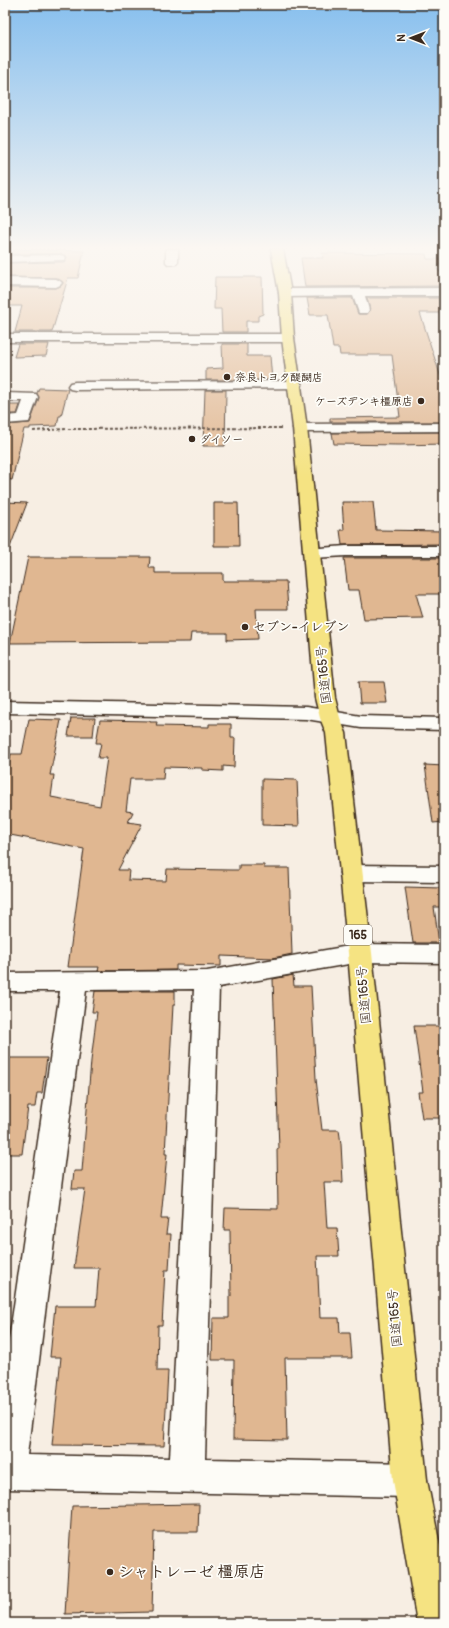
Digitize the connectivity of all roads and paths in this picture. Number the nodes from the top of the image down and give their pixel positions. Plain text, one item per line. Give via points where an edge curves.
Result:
1 (287, 325) edge
2 (5, 338) edge
3 (288, 338) junction
4 (295, 385) junction
5 (75, 386) dead end
6 (5, 397) edge
7 (5, 420) edge
8 (444, 427) edge
9 (300, 428) junction
10 (26, 431) dead end
11 (444, 551) edge
12 (313, 553) junction
13 (5, 707) edge
14 (330, 718) junction
15 (444, 724) edge
16 (352, 873) junction
17 (444, 874) edge
18 (360, 953) junction
19 (444, 954) edge
20 (206, 980) junction
21 (5, 982) edge
22 (74, 982) junction
23 (6, 1472) edge
24 (187, 1475) junction
25 (410, 1480) junction
26 (436, 1623) edge

1 - 3 highway, 国道165号 / 165
2 - 3 street
3 - 4 highway, 国道165号 / 165
4 - 5 street
4 - 9 highway, 国道165号 / 165
6 - 7 street via 31,397 24,419
8 - 9 street
9 - 10 path
9 - 12 highway, 国道165号 / 165
11 - 12 street
12 - 14 highway, 国道165号 / 165 via 325,698
13 - 14 street via 306,713
14 - 15 street via 361,722
14 - 16 highway, 国道165号 / 165 via 336,733
16 - 17 street
16 - 18 highway, 国道165号 / 165
18 - 19 street
18 - 20 street
18 - 25 highway, 国道165号 / 165
20 - 22 street
20 - 24 street
21 - 22 street
22 - 23 street
23 - 24 street
24 - 25 street
25 - 26 highway, 国道165号 / 165

